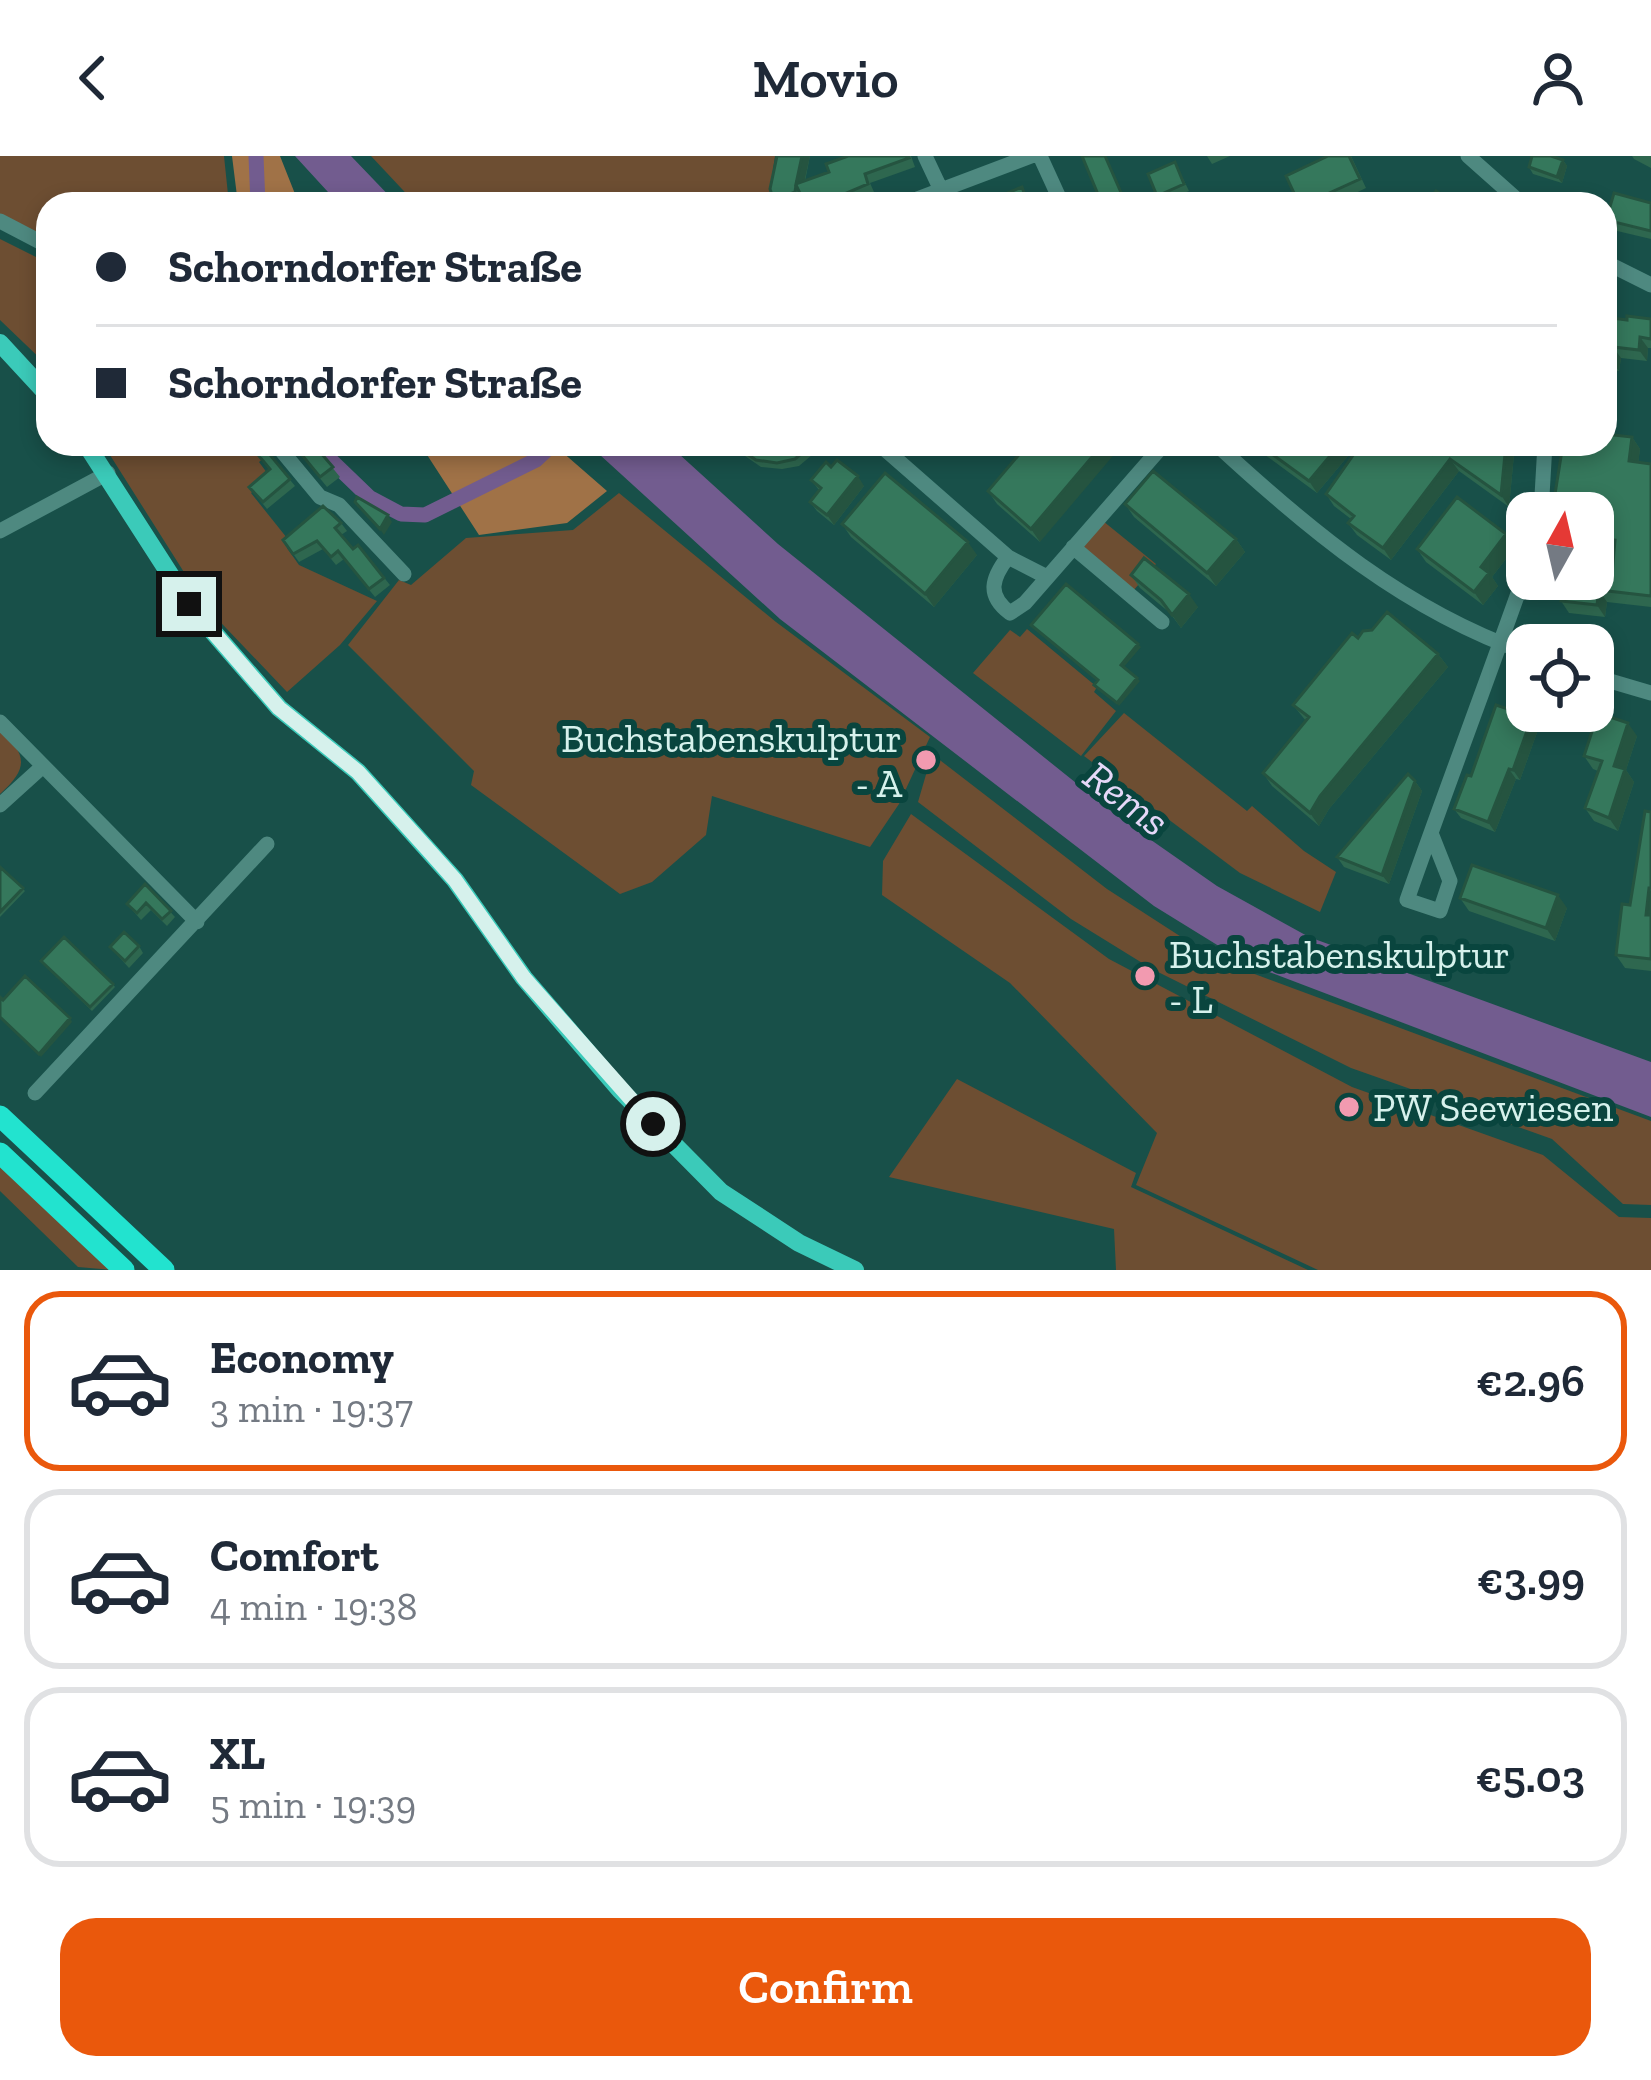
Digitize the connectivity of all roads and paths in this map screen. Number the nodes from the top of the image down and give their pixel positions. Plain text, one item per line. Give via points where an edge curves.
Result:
1 (925, 156) edge
2 (1031, 156) edge
3 (1040, 156) edge
4 (1468, 156) edge
5 (941, 190) junction
6 (936, 192) edge
7 (1056, 192) edge
8 (1508, 192) edge
9 (0, 221) edge
10 (36, 240) edge
11 (1617, 268) edge
12 (1651, 285) edge
13 (0, 343) edge
14 (36, 381) edge
15 (95, 456) edge
16 (286, 456) edge
17 (893, 456) edge
18 (1153, 456) edge
19 (1229, 456) edge
20 (1544, 456) edge
21 (108, 472) junction
22 (1542, 492) edge
23 (0, 531) edge
24 (1073, 547) junction
25 (1009, 557) junction
26 (404, 574) dead end
27 (1047, 577) junction
28 (1516, 600) edge
29 (1162, 622) edge
30 (1501, 644) junction
31 (1506, 646) edge
32 (1614, 682) edge
33 (1651, 693) edge
34 (0, 722) edge
35 (42, 767) junction
36 (0, 805) edge
37 (1431, 833) dead end
38 (268, 844) dead end
39 (197, 922) junction
40 (35, 1094) dead end
41 (0, 1116) edge
42 (0, 1153) edge
43 (124, 1270) edge
44 (164, 1270) edge
45 (855, 1270) edge

1 - 5 street
2 - 5 street
3 - 7 street
4 - 8 street
5 - 6 street
9 - 10 street
11 - 12 street
13 - 14 main road
15 - 21 main road
16 - 26 street
17 - 25 street
18 - 24 street
19 - 30 street via 1383,582
20 - 22 street
21 - 23 street
21 - 45 main road via 189,604 279,708 358,772 455,880 524,978 620,1090 721,1192
24 - 27 street
24 - 29 street
25 - 27 street
25 - 27 street via 992,587 1010,613
28 - 30 street
30 - 31 street
30 - 37 street
32 - 33 street
34 - 35 street
35 - 36 street
35 - 39 street
38 - 39 street
39 - 40 street
41 - 44 highway
42 - 43 highway

